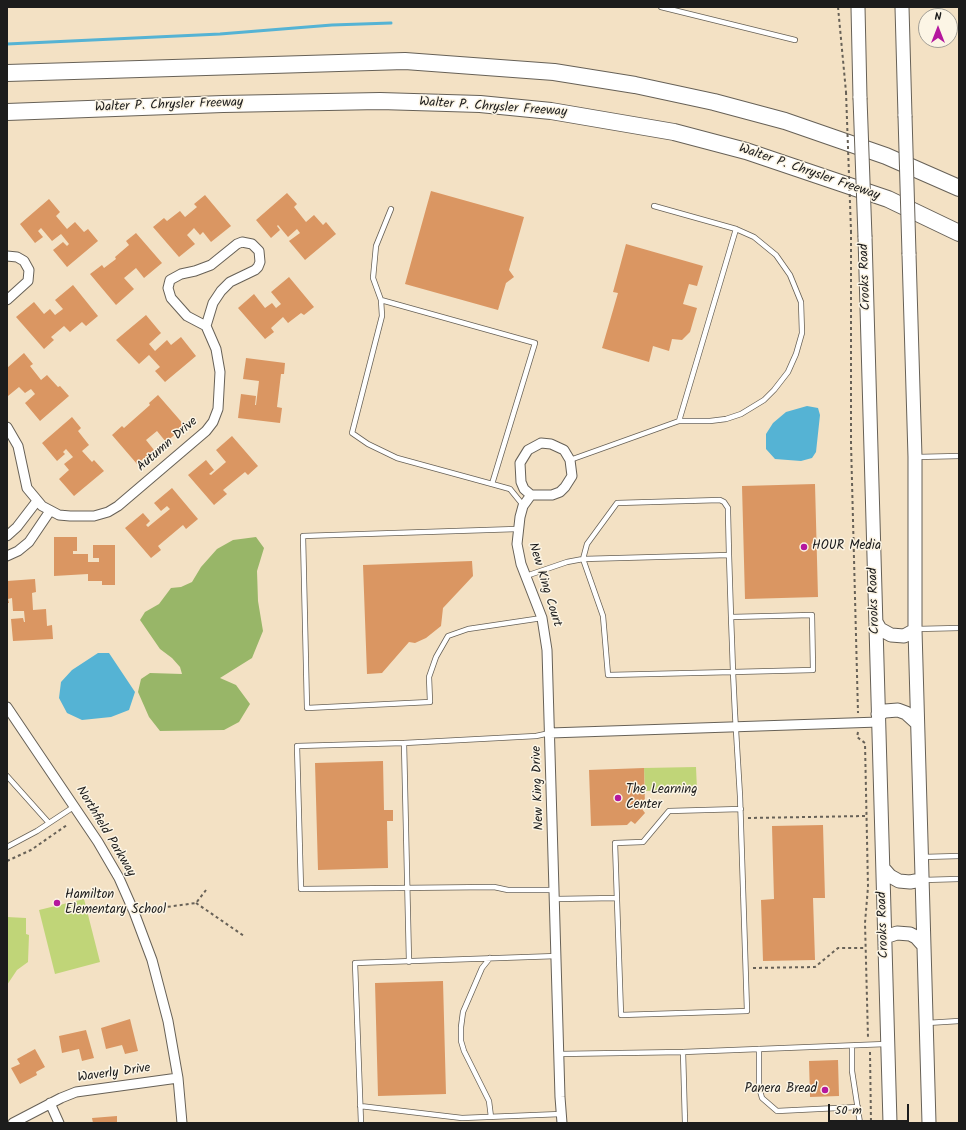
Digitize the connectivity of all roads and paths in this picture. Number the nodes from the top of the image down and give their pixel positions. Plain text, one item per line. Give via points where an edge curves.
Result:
1 (662, 7) edge
2 (838, 7) edge
3 (858, 7) edge
4 (902, 7) edge
5 (795, 40) dead end
6 (7, 73) edge
7 (7, 112) edge
8 (959, 188) edge
9 (654, 206) dead end
10 (391, 209) dead end
11 (736, 229) junction
12 (959, 233) edge
13 (7, 256) edge
14 (7, 300) edge
15 (381, 300) junction
16 (206, 326) junction
17 (679, 422) junction
18 (7, 426) edge
19 (959, 456) edge
20 (915, 457) junction
21 (570, 460) junction
22 (492, 484) junction
23 (531, 495) junction
24 (43, 506) junction
25 (524, 506) junction
26 (517, 529) junction
27 (7, 536) edge
28 (729, 555) junction
29 (7, 556) edge
30 (583, 559) junction
31 (526, 576) junction
32 (731, 617) junction
33 (542, 618) junction
34 (876, 622) junction
35 (959, 628) edge
36 (915, 630) junction
37 (733, 672) junction
38 (7, 707) edge
39 (858, 712) dead end
40 (878, 718) junction
41 (917, 723) junction
42 (736, 728) junction
43 (550, 733) junction
44 (858, 735) dead end
45 (404, 743) junction
46 (7, 776) edge
47 (75, 806) junction
48 (740, 809) junction
49 (866, 816) junction
50 (748, 818) dead end
51 (49, 823) junction
52 (67, 825) dead end
53 (7, 847) edge
54 (959, 856) edge
55 (921, 857) junction
56 (7, 861) edge
57 (883, 868) junction
58 (959, 878) edge
59 (921, 880) junction
60 (408, 887) junction
61 (206, 890) dead end
62 (554, 890) junction
63 (617, 898) junction
64 (555, 899) junction
65 (196, 903) junction
66 (142, 910) dead end
67 (244, 936) dead end
68 (885, 937) junction
69 (924, 946) junction
70 (865, 948) junction
71 (557, 956) junction
72 (490, 958) junction
73 (409, 962) junction
74 (751, 968) dead end
75 (959, 1021) edge
76 (926, 1023) junction
77 (888, 1044) junction
78 (868, 1045) junction
79 (852, 1046) junction
80 (759, 1049) junction
81 (682, 1052) junction
82 (559, 1054) junction
83 (178, 1078) junction
84 (50, 1103) junction
85 (360, 1106) junction
86 (858, 1107) junction
87 (491, 1116) junction
88 (562, 1118) edge
89 (13, 1123) edge
90 (59, 1123) edge
91 (182, 1123) edge
92 (361, 1123) edge
93 (685, 1123) edge
94 (860, 1123) edge
95 (871, 1123) edge
96 (890, 1123) edge
97 (929, 1123) edge

1 - 5 lane
2 - 39 path, bridge via 846,92 851,231 851,443
3 - 34 main road, Crooks Road, bridge
4 - 20 main road, bridge
6 - 8 highway via 405,61 554,72 635,85 785,121 886,156
7 - 12 highway, Walter P. Chrysler Freeway via 380,101 480,104 551,111 674,132 746,151 888,200
9 - 11 lane
10 - 15 lane via 376,246 373,278
11 - 17 lane
11 - 17 lane via 767,246 795,283 803,321 796,354 780,384 752,408 726,419
13 - 14 street via 24,261 29,275 24,286
15 - 22 lane via 382,316 352,433 397,458
15 - 22 lane via 535,343
16 - 16 street via 221,291 230,282 258,267 259,251 252,244 237,244 211,265 170,280 168,288 171,298 187,316
16 - 24 street, Autumn Drive via 218,359 220,381 218,409 206,431 108,512 81,517 59,514
17 - 21 lane
18 - 24 street via 18,446 27,488
19 - 20 lane
20 - 36 main road
21 - 23 street via 572,476 566,487 552,495
21 - 23 street via 564,450 551,444 541,443 528,450 520,463 519,472 524,489
22 - 25 lane via 510,490
23 - 25 street, New King Court
24 - 27 street
24 - 29 street via 33,537 18,551
25 - 26 street, New King Court
26 - 31 street, New King Court via 518,552
26 - 33 lane via 303,536 307,708 430,702 429,677 436,657 448,636 468,629
28 - 30 lane
28 - 30 lane via 728,508 720,500 617,503 586,544
28 - 32 lane
30 - 31 lane
30 - 37 lane via 603,616 608,675
31 - 33 street, New King Court
32 - 37 lane
32 - 37 lane via 812,615 813,670
33 - 43 street, New King Court via 547,650
34 - 36 main road via 880,629 891,635 904,636
34 - 40 main road, Crooks Road
35 - 36 lane
36 - 41 main road
37 - 42 lane
38 - 47 street, Northfield Parkway
40 - 41 main road via 885,711 898,710 906,713
40 - 42 street, New King Drive
40 - 57 main road, Crooks Road
41 - 55 main road
42 - 43 street, New King Drive
42 - 48 lane
43 - 45 lane via 536,736
43 - 62 street, New King Drive
44 - 49 path via 857,737 865,743
45 - 60 lane
45 - 60 lane via 297,746 301,889
46 - 51 lane
47 - 51 lane
47 - 83 street, Northfield Parkway via 119,878 142,930 164,1006
48 - 63 lane via 669,811 643,842 615,842
48 - 63 lane via 747,1011 622,1015
49 - 50 path
49 - 70 path via 868,887
51 - 53 lane
52 - 56 path via 31,850
54 - 55 lane
55 - 59 main road
57 - 59 main road via 899,881
57 - 68 main road, Crooks Road
58 - 59 lane
59 - 69 main road
60 - 62 lane
60 - 73 lane
61 - 65 path
62 - 64 street, New King Drive
63 - 64 lane
64 - 71 street, New King Drive
65 - 66 path
65 - 67 path
68 - 69 main road via 897,933 910,934
68 - 77 main road, Crooks Road
69 - 76 main road
70 - 74 path via 838,948 815,966
70 - 78 path
71 - 72 lane
71 - 82 street, New King Drive
72 - 73 lane
72 - 87 lane via 482,968 463,1012 461,1040 489,1101
73 - 85 lane via 355,963
75 - 76 lane
76 - 97 main road
77 - 78 lane
77 - 96 main road, Crooks Road
78 - 79 lane
78 - 95 path
79 - 80 lane
79 - 86 lane via 852,1071
80 - 81 lane
80 - 86 lane via 759,1087 762,1098 777,1111
81 - 82 lane
81 - 93 lane
82 - 88 street, New King Drive
83 - 84 street, Waverly Drive via 82,1091
83 - 91 street, Northfield Parkway
84 - 89 street, Waverly Drive
84 - 90 street
85 - 87 lane via 462,1118
85 - 92 lane
86 - 94 lane
87 - 88 lane

